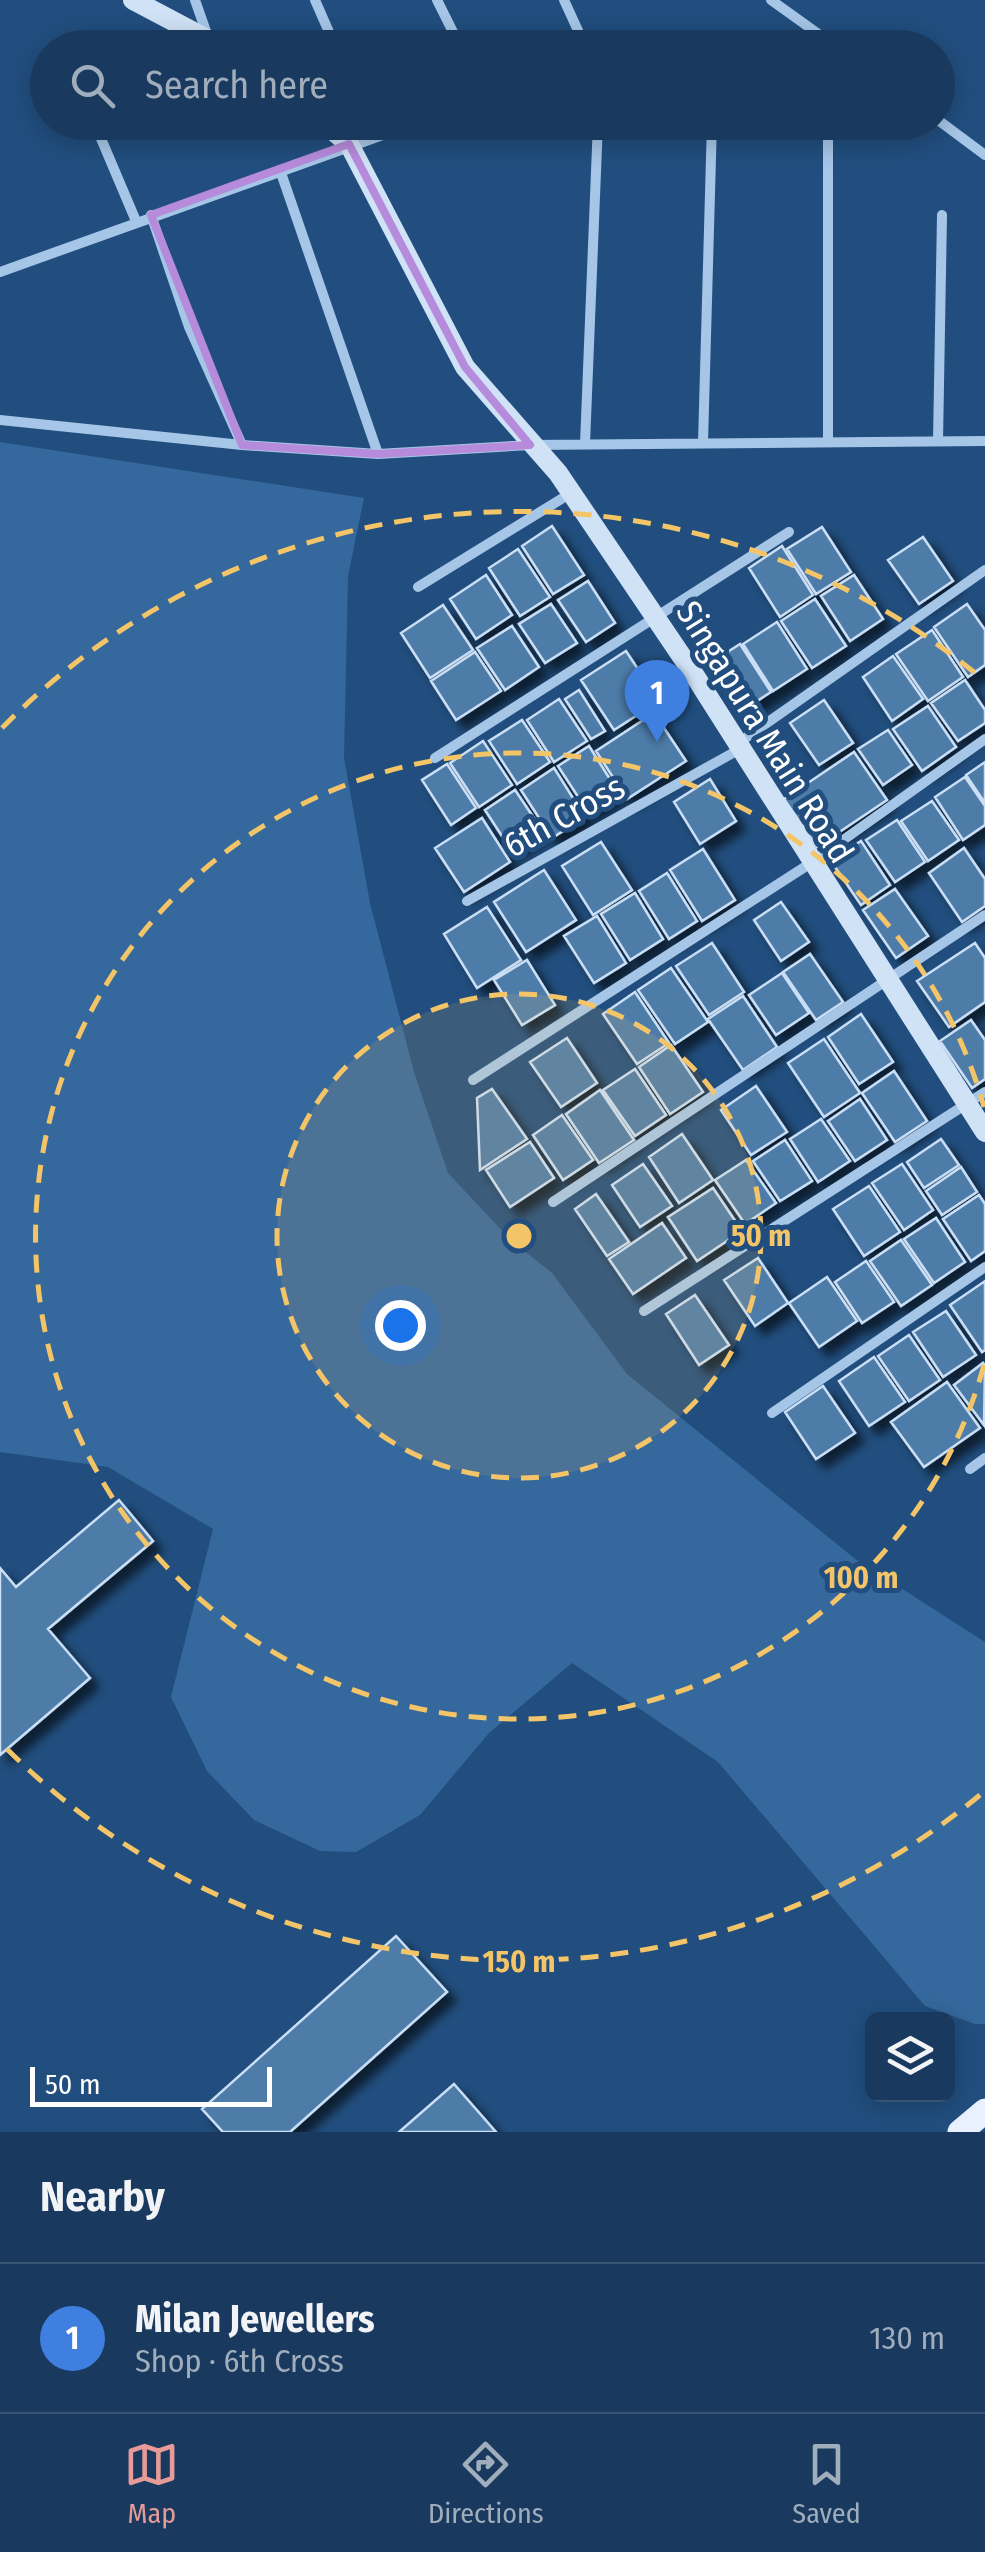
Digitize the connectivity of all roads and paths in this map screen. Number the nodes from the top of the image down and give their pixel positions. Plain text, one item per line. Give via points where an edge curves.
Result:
1 (133, 0) edge
2 (195, 0) edge
3 (315, 0) edge
4 (437, 0) edge
5 (564, 0) edge
6 (772, 0) edge
7 (191, 30) edge
8 (210, 30) edge
9 (328, 30) edge
10 (452, 30) edge
11 (578, 30) edge
12 (813, 30) edge
13 (955, 132) edge
14 (102, 140) edge
15 (344, 140) edge
16 (362, 140) edge
17 (597, 140) edge
18 (711, 140) edge
19 (828, 140) edge
20 (349, 144) junction
21 (985, 154) edge
22 (280, 170) junction
23 (151, 215) junction
24 (942, 215) dead end
25 (136, 221) junction
26 (0, 272) edge
27 (0, 420) edge
28 (985, 440) edge
29 (938, 441) junction
30 (828, 442) junction
31 (703, 443) junction
32 (585, 444) junction
33 (530, 445) junction
34 (242, 446) junction
35 (378, 454) junction
36 (571, 493) junction
37 (789, 532) dead end
38 (985, 570) edge
39 (418, 587) dead end
40 (656, 619) junction
41 (985, 739) edge
42 (738, 747) junction
43 (435, 758) dead end
44 (811, 864) junction
45 (467, 901) dead end
46 (985, 915) edge
47 (887, 983) junction
48 (473, 1080) dead end
49 (985, 1092) edge
50 (967, 1105) junction
51 (985, 1132) edge
52 (553, 1202) dead end
53 (985, 1267) edge
54 (644, 1310) dead end
55 (772, 1413) dead end
56 (985, 1458) edge
57 (970, 1469) dead end
58 (985, 2111) edge
59 (960, 2132) edge

1 - 7 street
2 - 8 street
3 - 9 street
4 - 10 street
5 - 11 street
6 - 12 street
13 - 21 street
14 - 25 street
15 - 20 street, Singapura Main Road
16 - 20 street
17 - 32 street
18 - 31 street
19 - 30 street
20 - 22 street
20 - 33 street, Singapura Main Road via 465,367
22 - 23 street
22 - 35 street
23 - 25 street
23 - 34 street via 188,327
24 - 29 street
25 - 26 street
27 - 34 street
28 - 29 street
29 - 30 street
30 - 31 street
31 - 32 street
32 - 33 street
33 - 35 street
33 - 36 street, Singapura Main Road
34 - 35 street
36 - 39 street
36 - 40 street, Singapura Main Road
37 - 40 street
38 - 42 street, 6th Cross
40 - 42 street, Singapura Main Road
40 - 43 street
41 - 44 street
42 - 44 street, Singapura Main Road
42 - 45 street, 6th Cross
44 - 47 street, Singapura Main Road
44 - 48 street
46 - 47 street
47 - 50 street, Singapura Main Road
47 - 52 street
49 - 50 street
50 - 51 street, Singapura Main Road
50 - 54 street
53 - 55 street
56 - 57 street
58 - 59 main road

